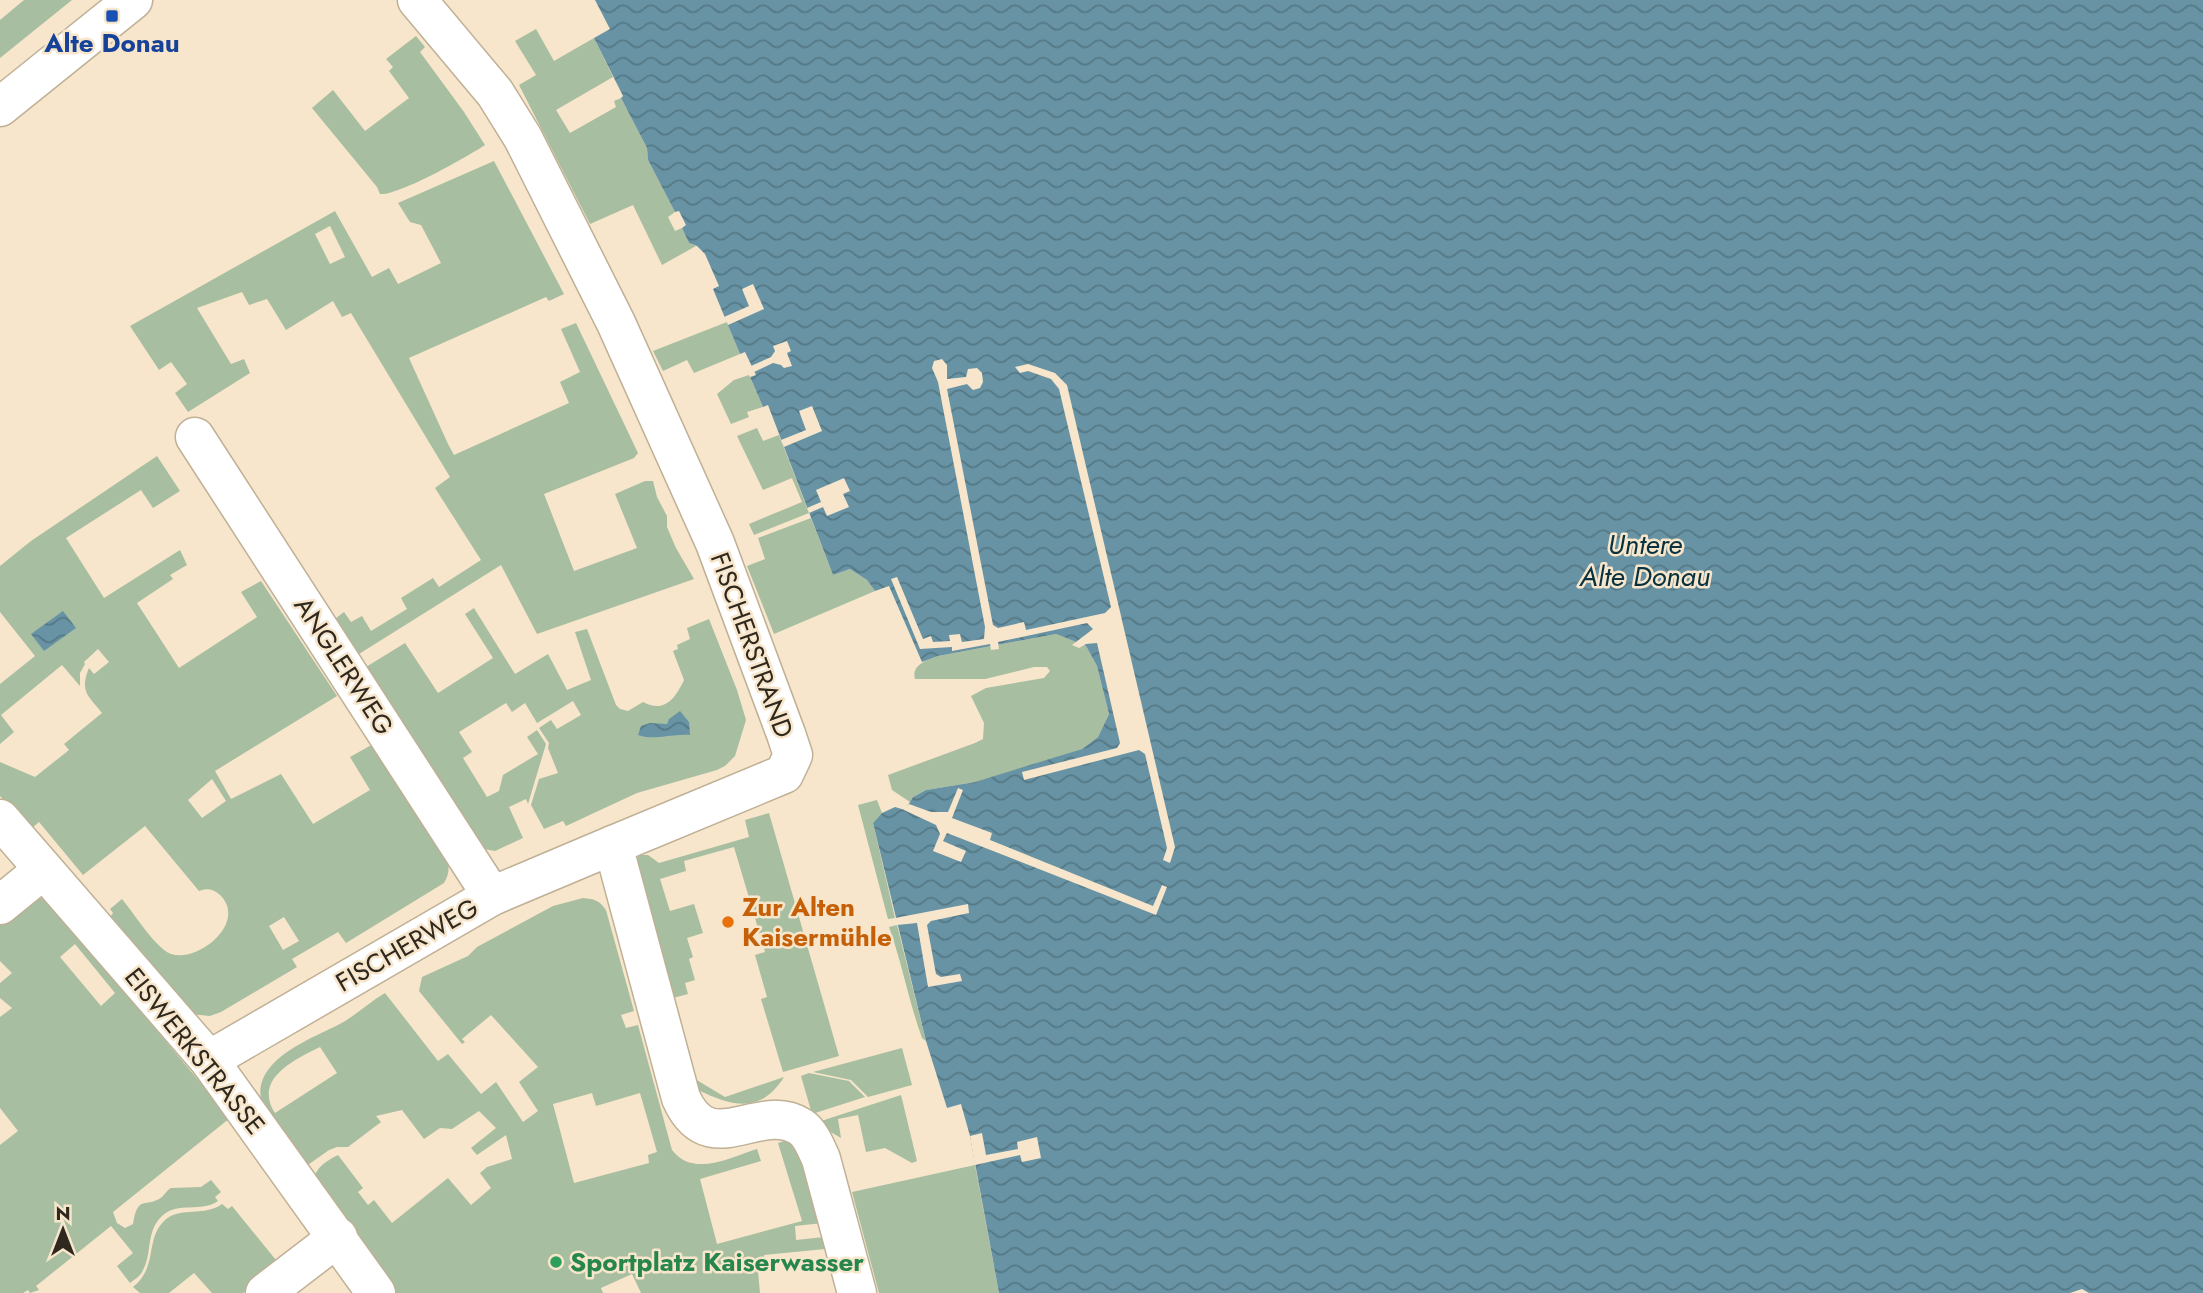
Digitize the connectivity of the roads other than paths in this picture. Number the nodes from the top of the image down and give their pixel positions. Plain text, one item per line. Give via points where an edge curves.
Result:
1 (133, 0) edge
2 (417, 0) edge
3 (0, 107) edge
4 (195, 437) dead end
5 (0, 819) edge
6 (613, 845) junction
7 (43, 870) junction
8 (492, 896) junction
9 (0, 905) edge
10 (208, 1060) junction
11 (338, 1237) junction
12 (265, 1293) edge
13 (376, 1293) edge
14 (857, 1293) edge

1 - 3 street
2 - 6 street, FISCHERSTRAND via 495,93 523,138 617,323 715,543 793,755 784,774
4 - 8 street, ANGLERWEG
5 - 7 street, EISWERKSTRASSE
6 - 8 street, FISCHERWEG
6 - 14 street via 687,1112 699,1125 718,1129 767,1120 802,1127 821,1159
7 - 9 street
7 - 10 street, EISWERKSTRASSE
8 - 10 street, FISCHERWEG
10 - 11 street, EISWERKSTRASSE
11 - 12 street
11 - 13 street, EISWERKSTRASSE

